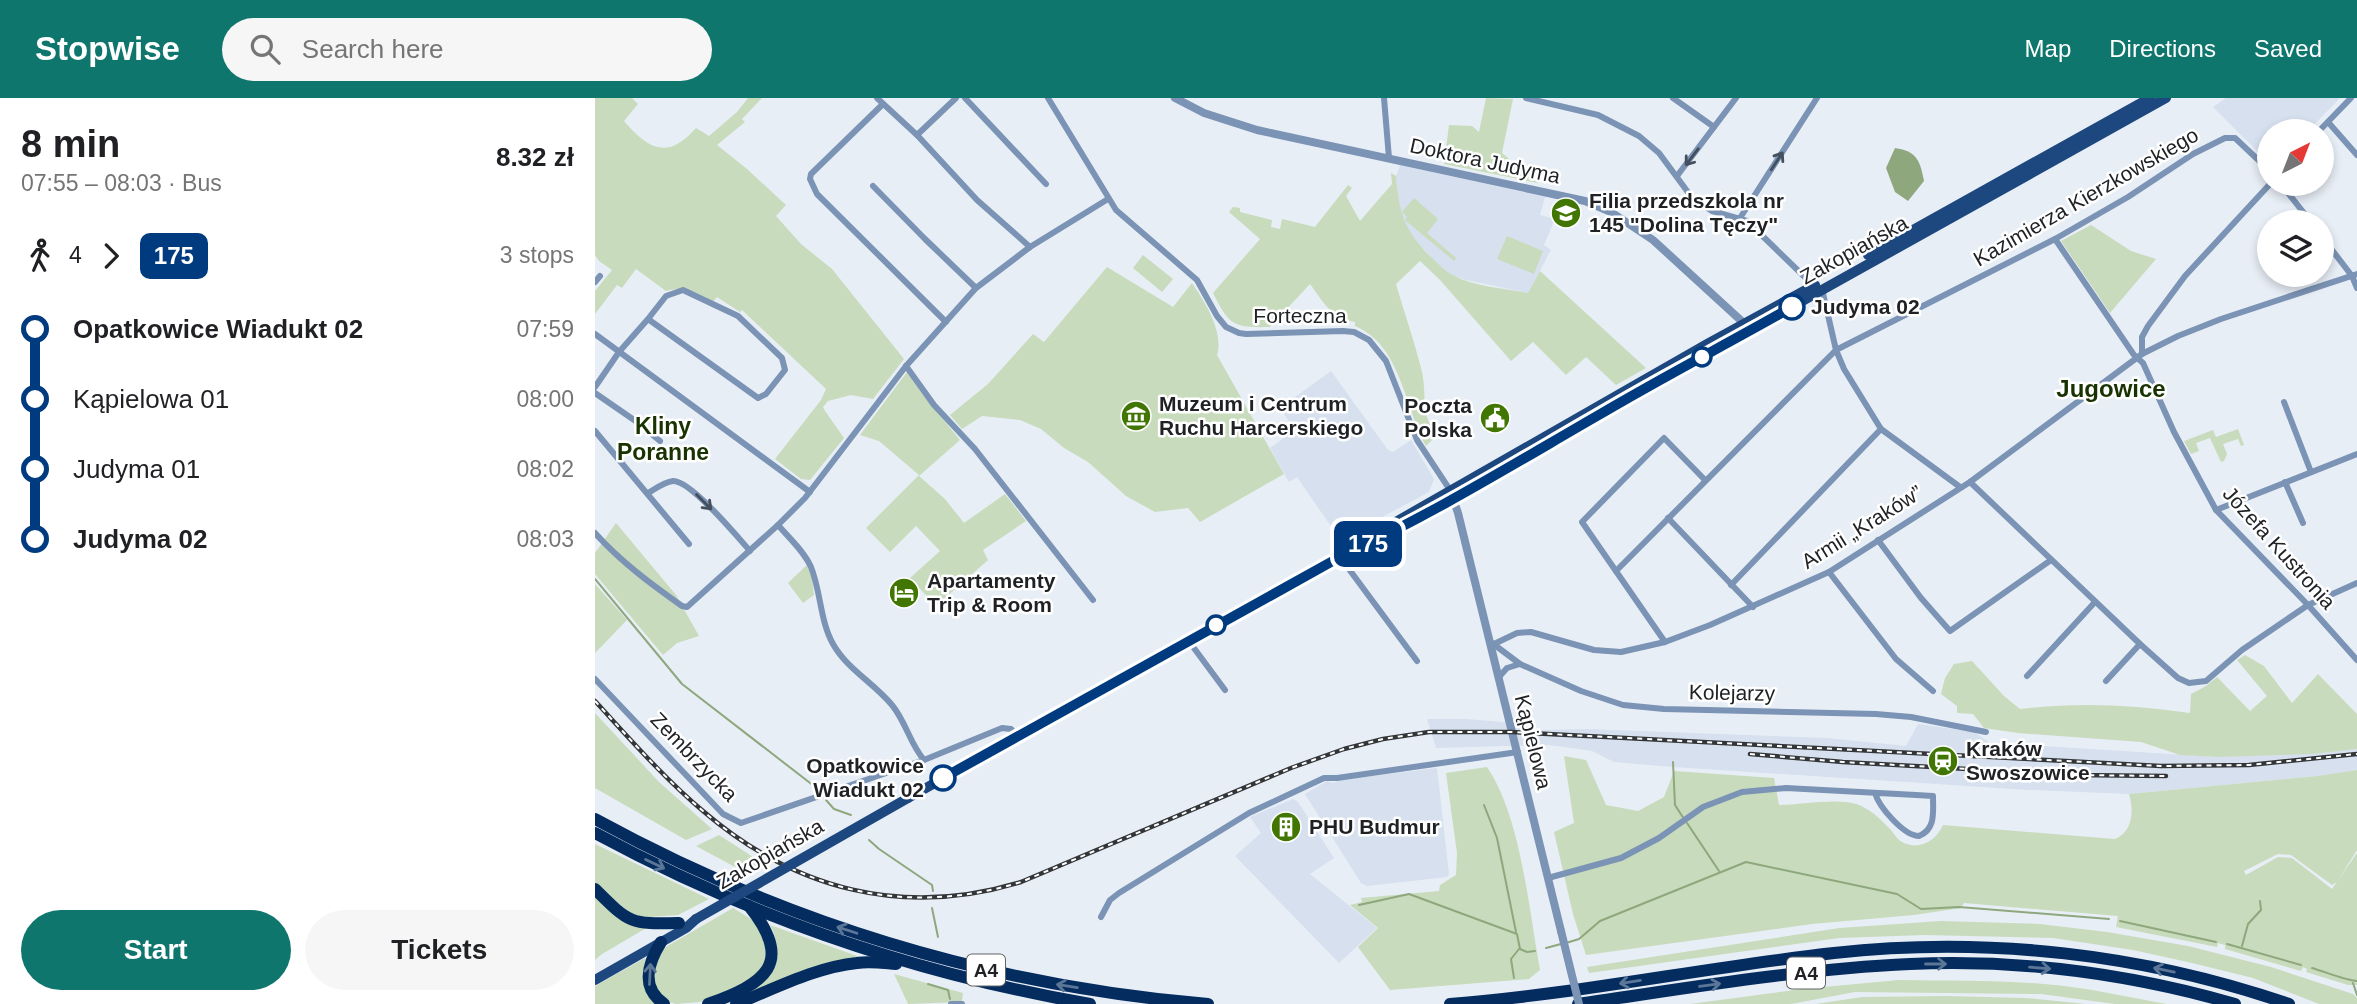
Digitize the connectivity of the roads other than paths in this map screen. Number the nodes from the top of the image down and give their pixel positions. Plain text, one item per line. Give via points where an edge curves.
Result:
1 (877, 98) edge
2 (956, 98) edge
3 (965, 98) edge
4 (1048, 98) edge
5 (1175, 98) edge
6 (1384, 98) edge
7 (1526, 98) edge
8 (1673, 98) edge
9 (1736, 98) edge
10 (1817, 98) edge
11 (2150, 98) edge
12 (2167, 98) edge
13 (2350, 98) edge
14 (883, 104) junction
15 (2331, 119) edge
16 (1714, 127) junction
17 (2335, 130) edge
18 (917, 135) junction
19 (2357, 155) edge
20 (1389, 158) junction
21 (2257, 159) edge
22 (1677, 176) junction
23 (1047, 184) dead end
24 (873, 186) dead end
25 (2259, 196) edge
26 (2290, 196) edge
27 (1108, 199) junction
28 (2302, 210) edge
29 (1740, 218) junction
30 (2055, 239) junction
31 (1030, 247) junction
32 (2334, 251) edge
33 (600, 275) dead end
34 (2354, 275) edge
35 (595, 282) edge
36 (976, 288) junction
37 (1818, 288) junction
38 (2357, 288) edge
39 (649, 320) junction
40 (946, 322) junction
41 (1747, 327) junction
42 (595, 334) edge
43 (1836, 350) junction
44 (619, 352) junction
45 (2140, 356) junction
46 (906, 366) junction
47 (595, 387) edge
48 (595, 393) edge
49 (2284, 402) dead end
50 (1881, 429) junction
51 (595, 431) edge
52 (660, 441) dead end
53 (2357, 454) edge
54 (2311, 472) junction
55 (1705, 480) junction
56 (1970, 482) junction
57 (2285, 482) junction
58 (1960, 487) junction
59 (810, 492) junction
60 (648, 493) junction
61 (1452, 494) junction
62 (2215, 510) junction
63 (1668, 518) junction
64 (2303, 523) dead end
65 (778, 525) junction
66 (595, 533) edge
67 (1878, 540) junction
68 (689, 544) dead end
69 (750, 551) junction
70 (1340, 557) junction
71 (2051, 560) junction
72 (1616, 571) junction
73 (1829, 572) junction
74 (2357, 583) edge
75 (1731, 585) junction
76 (1093, 600) dead end
77 (2095, 602) junction
78 (2308, 605) junction
79 (1753, 607) junction
80 (1188, 640) junction
81 (1665, 642) junction
82 (1492, 643) junction
83 (2140, 644) junction
84 (2357, 660) edge
85 (1417, 661) dead end
86 (1520, 664) junction
87 (2027, 676) dead end
88 (1499, 677) junction
89 (595, 679) edge
90 (2106, 681) dead end
91 (1225, 690) dead end
92 (1933, 691) dead end
93 (1986, 732) dead end
94 (1017, 736) junction
95 (1518, 752) junction
96 (924, 760) junction
97 (1875, 793) junction
98 (595, 819) edge
99 (595, 833) edge
100 (1548, 878) junction
101 (595, 889) edge
102 (749, 906) junction
103 (1101, 917) dead end
104 (696, 919) junction
105 (680, 923) junction
106 (661, 942) junction
107 (921, 967) junction
108 (595, 971) edge
109 (595, 980) edge
110 (664, 1004) edge
111 (708, 1004) edge
112 (736, 1004) edge
113 (951, 1004) edge
114 (962, 1004) edge
115 (1090, 1004) edge
116 (1208, 1004) edge
117 (1450, 1004) edge
118 (1578, 1004) edge
119 (2235, 1004) edge
120 (2289, 1004) edge

1 - 14 street
2 - 18 street
3 - 23 street
4 - 27 street, Forteczna
5 - 20 street, Doktora Judyma via 1229,122
6 - 20 street
7 - 22 street via 1598,115 1649,144
8 - 16 street
9 - 16 street
29 -> 10 street
11 - 37 main road, Zakopiańska
12 - 37 main road, Zakopiańska
13 - 15 street
14 - 18 street
14 - 40 street via 810,180 817,194
16 -> 22 street
17 - 19 street
18 - 31 street via 967,190
20 - 41 street, Doktora Judyma via 1585,201 1612,212 1653,240
21 - 30 street, Kazimierza Kierzkowskiego via 2235,138 2225,138
22 - 29 street via 1702,206
24 - 36 street
25 - 45 street via 2177,287 2142,337
26 - 28 street
27 - 31 street
27 - 61 street, Forteczna via 1197,280 1217,316 1231,330 1246,334 1343,331 1369,340 1386,361 1417,440
29 - 37 street
30 - 43 street, Kazimierza Kierzkowskiego
30 - 45 street, Józefa Kustronia
31 - 36 street
32 - 34 street
33 - 35 street
34 - 38 street
34 - 45 street, Armii „Kraków” via 2178,335
36 - 40 street
37 - 41 main road, Zakopiańska
37 - 43 street
39 - 39 street via 666,296 683,290 739,316 782,358 785,370 758,398
39 - 44 street
40 - 46 street
41 - 61 main road, Zakopiańska
42 - 44 street
43 - 50 street
43 - 55 street, Kazimierza Kierzkowskiego
44 - 47 street
44 - 59 street
45 - 56 street, Armii „Kraków”
45 - 62 street, Józefa Kustronia
46 - 59 street
46 - 76 street
48 - 52 street
49 - 54 street
50 - 58 street
50 - 75 street
51 - 60 street
53 - 54 street
54 - 57 street
55 - 63 street, Kazimierza Kierzkowskiego
55 - 72 street via 1664,438 1582,522
56 - 58 street, Armii „Kraków”
56 - 71 street
57 - 62 street
57 - 64 street
58 - 67 street, Armii „Kraków”
59 - 65 street
60 - 68 street
60 -> 69 street via 669,482 682,483
61 - 70 main road, Zakopiańska
61 - 82 street, Kąpielowa
62 - 78 street, Józefa Kustronia
63 - 72 street, Kazimierza Kierzkowskiego
63 - 75 street
65 - 69 street
65 - 96 street via 809,564 834,647 894,707
66 - 69 street via 620,559 682,607
67 - 71 street via 1950,631
67 - 73 street, Armii „Kraków”
70 - 80 main road, Zakopiańska
70 - 85 street
71 - 77 street
72 - 81 street
73 - 79 street, Armii „Kraków”
73 - 92 street via 1896,659
74 - 78 street
75 - 79 street
77 - 83 street
77 - 87 street
78 - 83 street via 2201,683 2183,681
78 - 84 street, Józefa Kustronia
79 - 81 street, Armii „Kraków”
80 - 91 street
80 - 94 main road, Zakopiańska
81 - 82 street, Armii „Kraków” via 1621,652 1594,650 1531,632
82 - 86 street, Kolejarzy
82 - 88 street, Kąpielowa
83 - 90 street
86 - 88 street
86 - 93 street, Kolejarzy via 1581,691 1634,707 1876,714
88 - 95 street, Kąpielowa
89 - 96 street, Zembrzycka via 723,814 741,823
94 - 96 street, Zembrzycka via 1011,729 1002,729
94 - 104 main road, Zakopiańska, bridge
95 - 100 street, Kąpielowa
95 - 103 street via 1324,778 1201,841 1119,893
97 - 97 street via 1933,796 1931,827 1916,836 1904,831
97 - 100 street via 1786,788 1728,796 1621,858
116 -> 98 highway, A4 via 1051,983 903,948 731,886
99 -> 102 highway, A4
100 - 118 street, Kąpielowa, bridge
101 - 105 highway via 619,913 638,923
102 - 107 highway, A4
102 - 111 highway via 771,938 768,968 751,986
104 - 105 main road, Zakopiańska
104 - 106 main road, Zakopiańska
105 - 108 main road, Zakopiańska
106 - 109 main road, Zakopiańska
110 -> 106 highway via 651,990 648,975
107 - 112 highway via 847,964
107 - 115 highway, A4
113 - 114 street
120 -> 117 highway, A4 via 2131,963 2032,950 1959,948 1835,953
118 -> 119 highway, A4 via 1800,973 1940,963 2091,973

